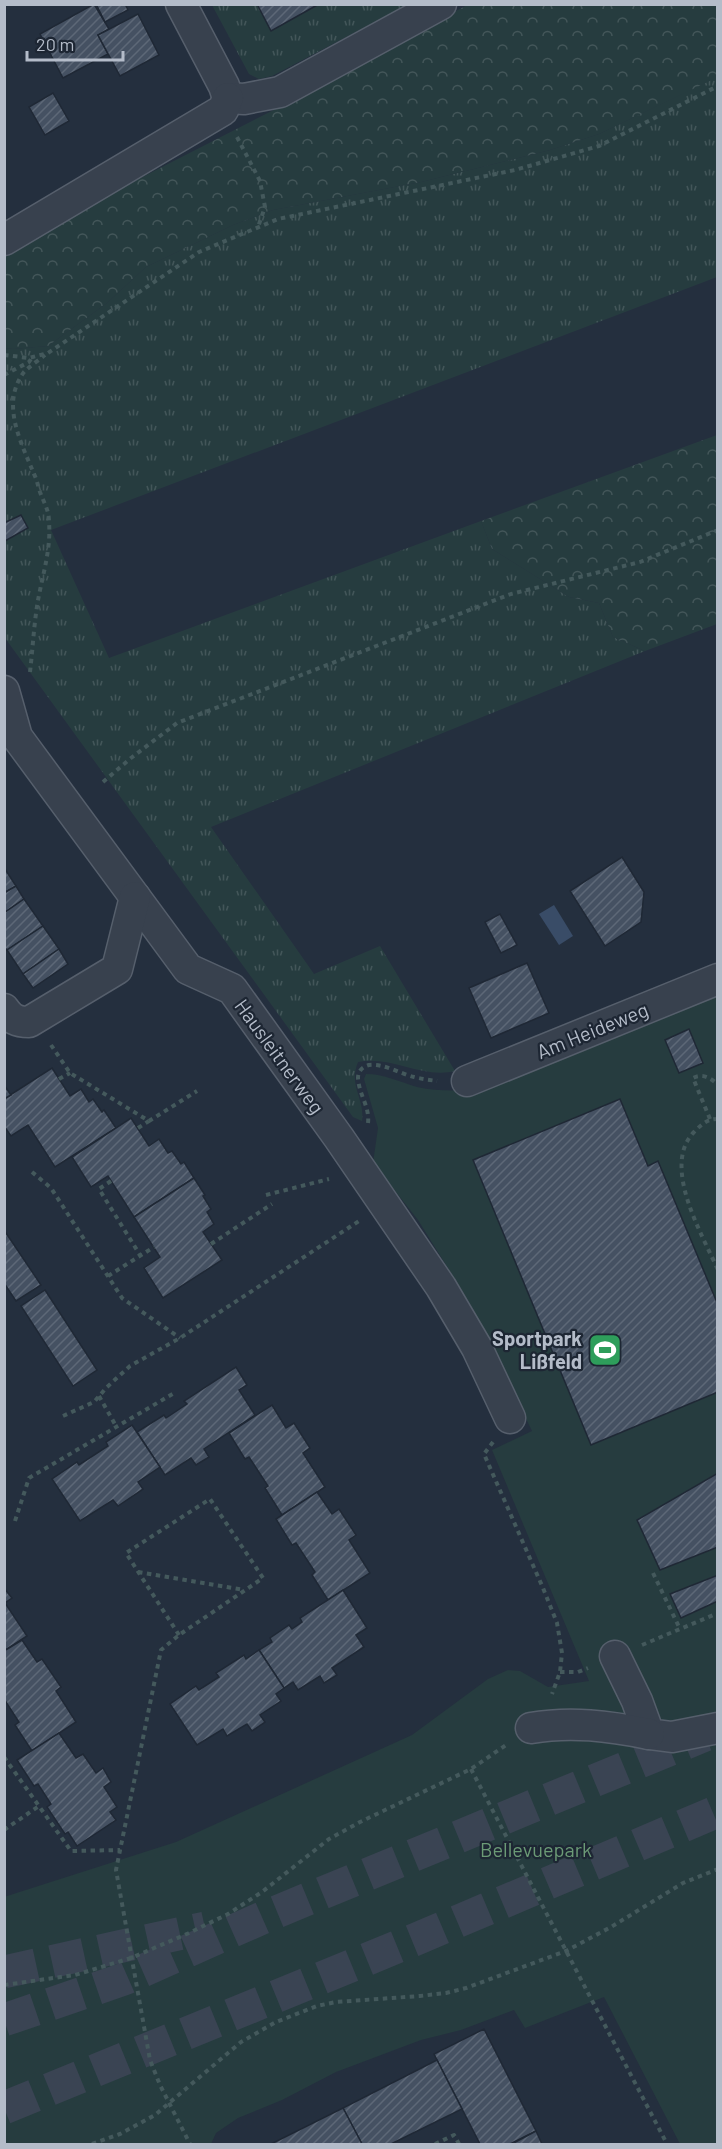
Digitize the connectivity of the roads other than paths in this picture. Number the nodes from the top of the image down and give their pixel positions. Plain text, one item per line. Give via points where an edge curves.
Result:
1 (181, 4) edge
2 (441, 4) edge
3 (226, 104) junction
4 (4, 240) edge
5 (17, 686) edge
6 (135, 897) junction
7 (717, 979) edge
8 (4, 1009) edge
9 (467, 1081) road end
10 (510, 1418) dead end
11 (615, 1656) dead end
12 (531, 1728) road end
13 (717, 1728) edge
14 (649, 1734) junction

1 - 3 street via 224,86
2 - 3 street via 280,92
3 - 4 street
5 - 6 street, Hausleitnerweg via 17,737
6 - 8 street via 117,969 34,1020 20,1022
6 - 10 street, Hausleitnerweg via 188,969 232,989 441,1287 477,1348
7 - 9 street, Am Heideweg
11 - 14 street
12 - 14 street via 596,1725
13 - 14 street via 672,1737

